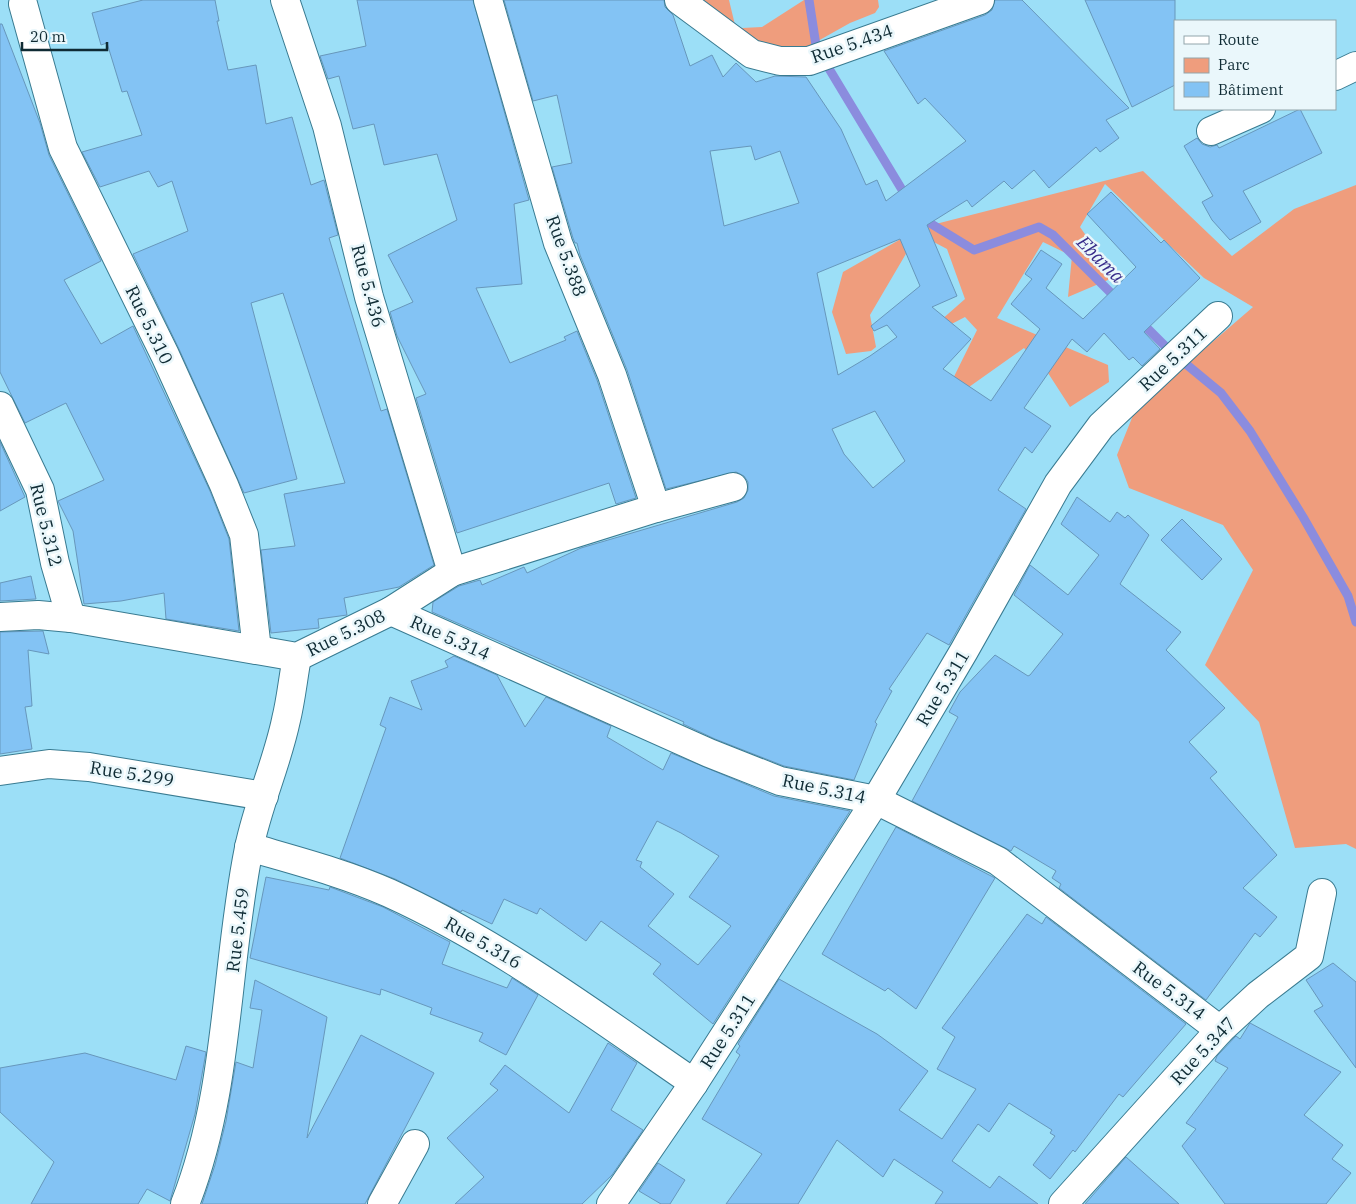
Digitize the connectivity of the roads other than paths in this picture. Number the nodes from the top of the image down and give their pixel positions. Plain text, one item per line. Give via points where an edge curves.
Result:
1 (285, 0) edge
2 (488, 0) edge
3 (679, 0) edge
4 (980, 0) edge
5 (21, 4) edge
6 (1356, 66) edge
7 (1336, 76) edge
8 (1259, 110) edge
9 (1211, 131) dead end
10 (1218, 316) dead end
11 (0, 406) edge
12 (733, 487) dead end
13 (656, 508) junction
14 (452, 572) junction
15 (391, 611) junction
16 (0, 618) edge
17 (71, 618) junction
18 (257, 650) junction
19 (297, 657) junction
20 (0, 771) edge
21 (264, 796) junction
22 (876, 800) junction
23 (249, 847) junction
24 (1322, 894) dead end
25 (1220, 1030) junction
26 (694, 1083) junction
27 (416, 1144) dead end
28 (185, 1204) edge
29 (382, 1204) edge
30 (611, 1204) edge
31 (1063, 1204) edge

1 - 14 street, Rue 5.436 via 327,126 369,297
2 - 13 street, Rue 5.388 via 558,243 612,375
3 - 4 street, Rue 5.434 via 752,54 780,61 816,58
5 - 18 street, Rue 5.310 via 63,148 165,355 244,535
6 - 7 street
8 - 9 street
10 - 22 street, Rue 5.311 via 1101,426 1058,484
11 - 17 street, Rue 5.312 via 40,490 55,563
12 - 13 street, Rue 5.308
13 - 14 street, Rue 5.308
14 - 15 street, Rue 5.308
15 - 19 street, Rue 5.308
15 - 22 street, Rue 5.314 via 709,753 780,781
16 - 17 street, Rue 5.308 via 38,615
17 - 18 street, Rue 5.308
18 - 19 street, Rue 5.308
19 - 21 street, Rue 5.459 via 286,721
20 - 21 street, Rue 5.299 via 49,764 89,767
21 - 23 street, Rue 5.459
22 - 25 street, Rue 5.314 via 998,861
22 - 26 street, Rue 5.311
23 - 26 street, Rue 5.316 via 334,871 436,916 531,971
23 - 28 street, Rue 5.459 via 213,1110
24 - 25 street, Rue 5.347 via 1309,956 1258,995
25 - 31 street, Rue 5.347
26 - 30 street, Rue 5.311
27 - 29 street

